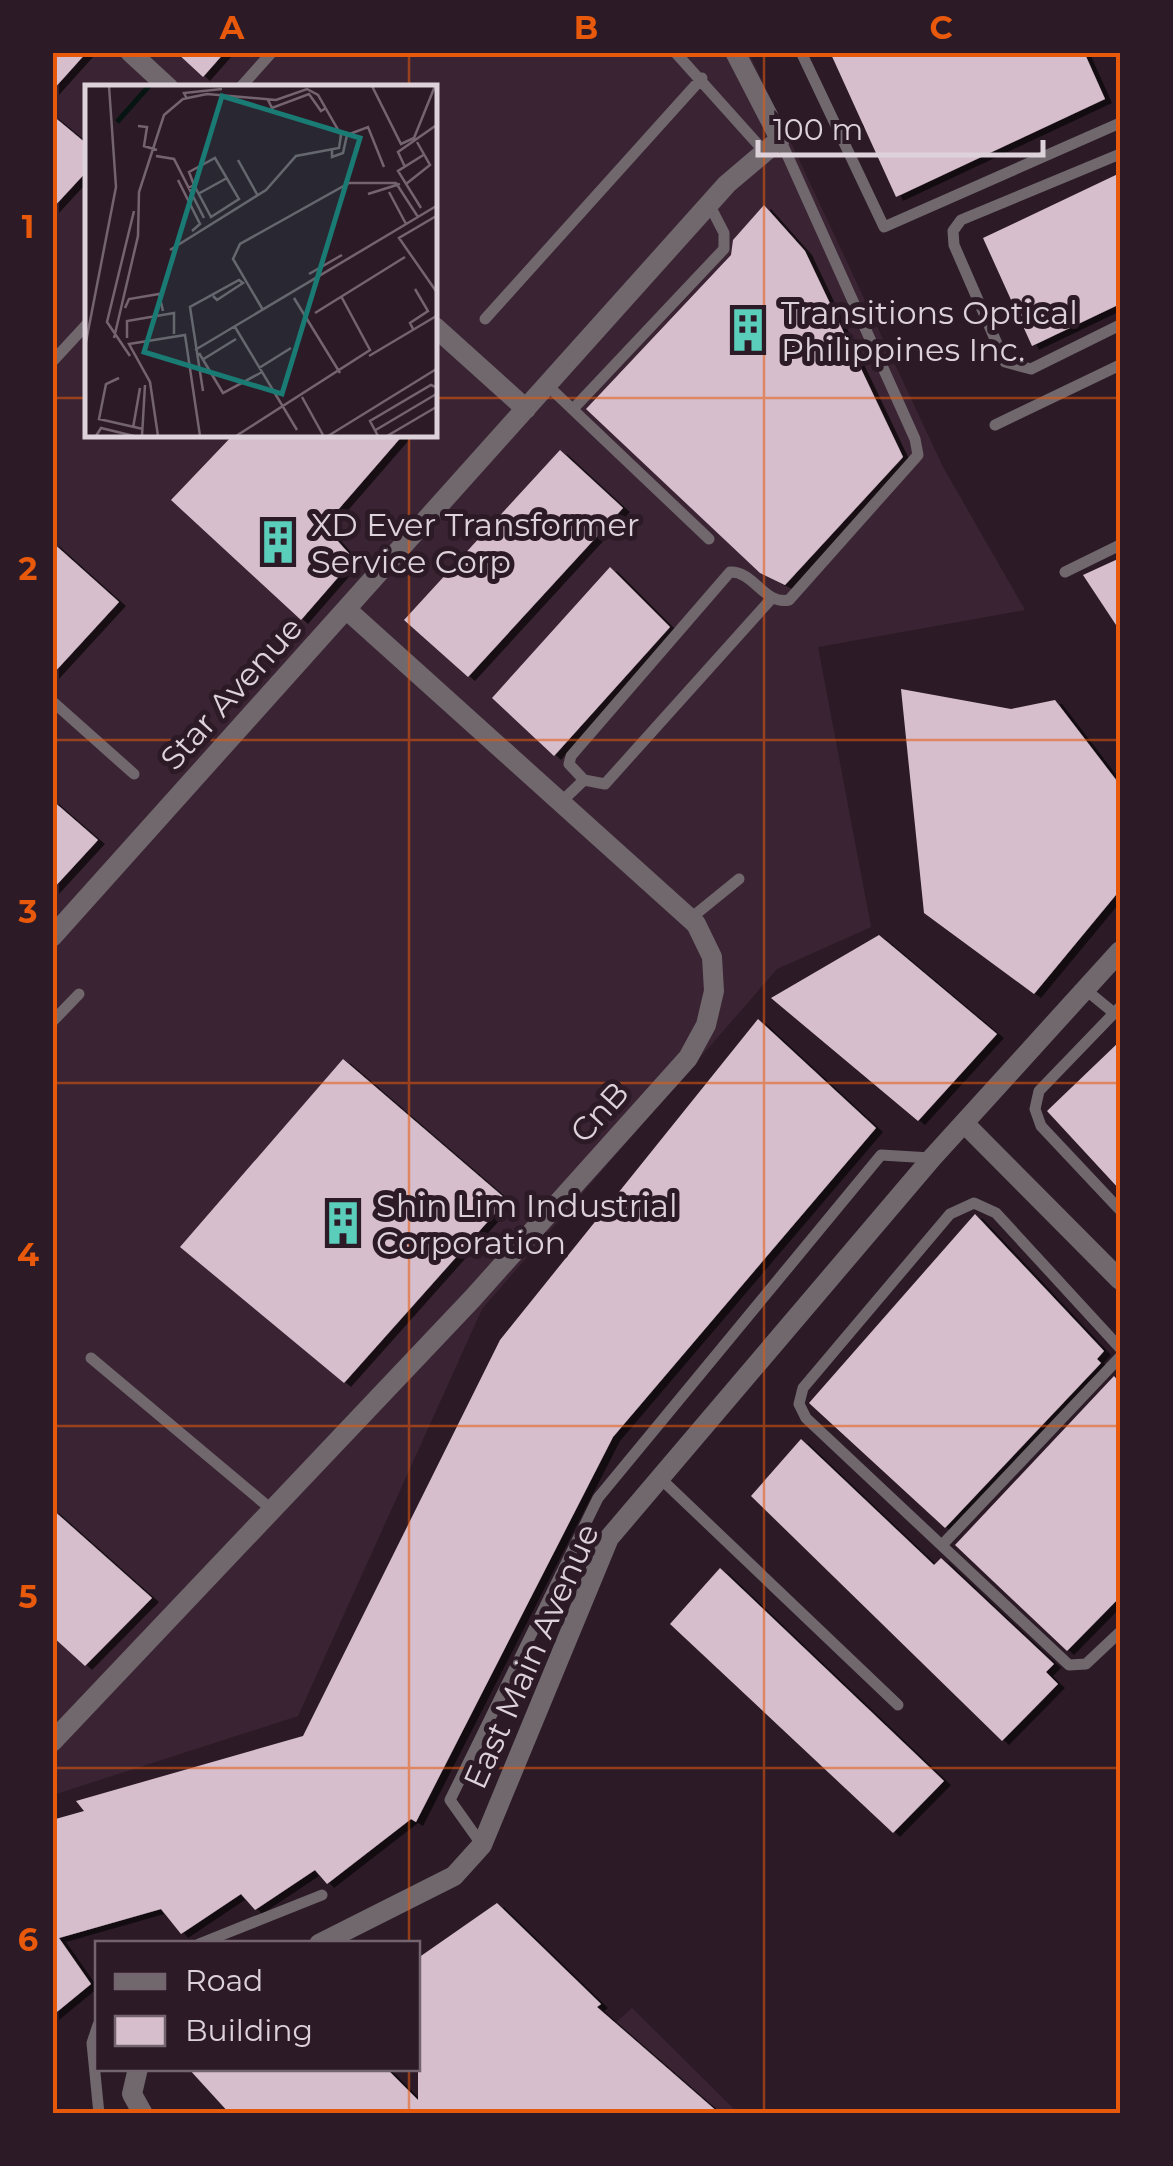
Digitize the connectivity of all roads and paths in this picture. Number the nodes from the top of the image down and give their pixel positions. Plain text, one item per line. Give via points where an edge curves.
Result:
1 (130, 52) edge
2 (272, 52) edge
3 (675, 52) edge
4 (735, 52) edge
5 (801, 52) edge
6 (702, 78) junction
7 (165, 85) edge
8 (243, 85) edge
9 (1120, 122) edge
10 (771, 145) junction
11 (1120, 154) edge
12 (710, 204) junction
13 (486, 319) dead end
14 (1120, 325) edge
15 (85, 326) edge
16 (438, 330) edge
17 (52, 362) edge
18 (1120, 364) edge
19 (547, 385) junction
20 (574, 408) junction
21 (526, 409) junction
22 (995, 425) dead end
23 (710, 538) dead end
24 (1120, 544) edge
25 (1064, 572) dead end
26 (772, 598) junction
27 (346, 609) junction
28 (52, 701) edge
29 (134, 774) dead end
30 (584, 780) junction
31 (560, 803) junction
32 (738, 879) dead end
33 (691, 918) junction
34 (52, 936) edge
35 (1120, 951) edge
36 (1086, 990) junction
37 (79, 994) dead end
38 (1117, 1010) edge
39 (52, 1022) edge
40 (966, 1124) junction
41 (932, 1158) junction
42 (1120, 1210) edge
43 (1120, 1280) edge
44 (1120, 1348) edge
45 (91, 1358) dead end
46 (1120, 1358) edge
47 (660, 1478) junction
48 (271, 1509) junction
49 (943, 1544) junction
50 (1120, 1632) edge
51 (898, 1706) dead end
52 (57, 1728) edge
53 (482, 1844) junction
54 (322, 1895) dead end
55 (207, 1941) edge
56 (326, 1941) edge
57 (95, 2034) edge
58 (137, 2071) edge
59 (99, 2114) edge
60 (142, 2114) edge

1 - 7 street
2 - 8 lane
3 - 6 lane
4 - 10 street
5 - 9 lane via 884,227
6 - 10 lane
6 - 13 lane
10 - 12 street, Star Avenue
10 - 26 lane via 918,447 918,455 790,600
11 - 14 lane via 961,220 953,231 1006,362 1031,369
12 - 19 street, Star Avenue
12 - 20 lane via 724,249
15 - 17 lane
16 - 21 street
18 - 22 lane
19 - 20 lane
19 - 21 street, Star Avenue
20 - 23 lane
21 - 27 street, Star Avenue
24 - 25 lane
26 - 30 lane via 605,784
26 - 30 lane via 741,572 730,572 571,756 569,764
27 - 31 street, CnB
27 - 34 street, Star Avenue
28 - 29 lane
30 - 31 lane
31 - 33 street, CnB
32 - 33 lane
33 - 48 street, CnB via 709,947 714,980 710,1014 688,1058 472,1299
35 - 36 street, East Main Avenue
36 - 38 lane
36 - 40 street, East Main Avenue
37 - 39 lane
38 - 42 lane via 1039,1091 1035,1108 1042,1126
40 - 41 street, East Main Avenue
40 - 43 street
41 - 47 street, East Main Avenue
41 - 53 lane via 881,1155 598,1498 450,1800
44 - 49 lane via 996,1214 974,1204 950,1214 803,1388 799,1404 806,1418
45 - 48 lane
46 - 49 lane
47 - 51 lane
47 - 53 street, East Main Avenue via 609,1538
48 - 52 street, CnB
49 - 50 lane via 1068,1665 1086,1664
53 - 56 street, East Main Avenue via 454,1876
54 - 55 lane
57 - 59 lane
58 - 60 street via 132,2094

